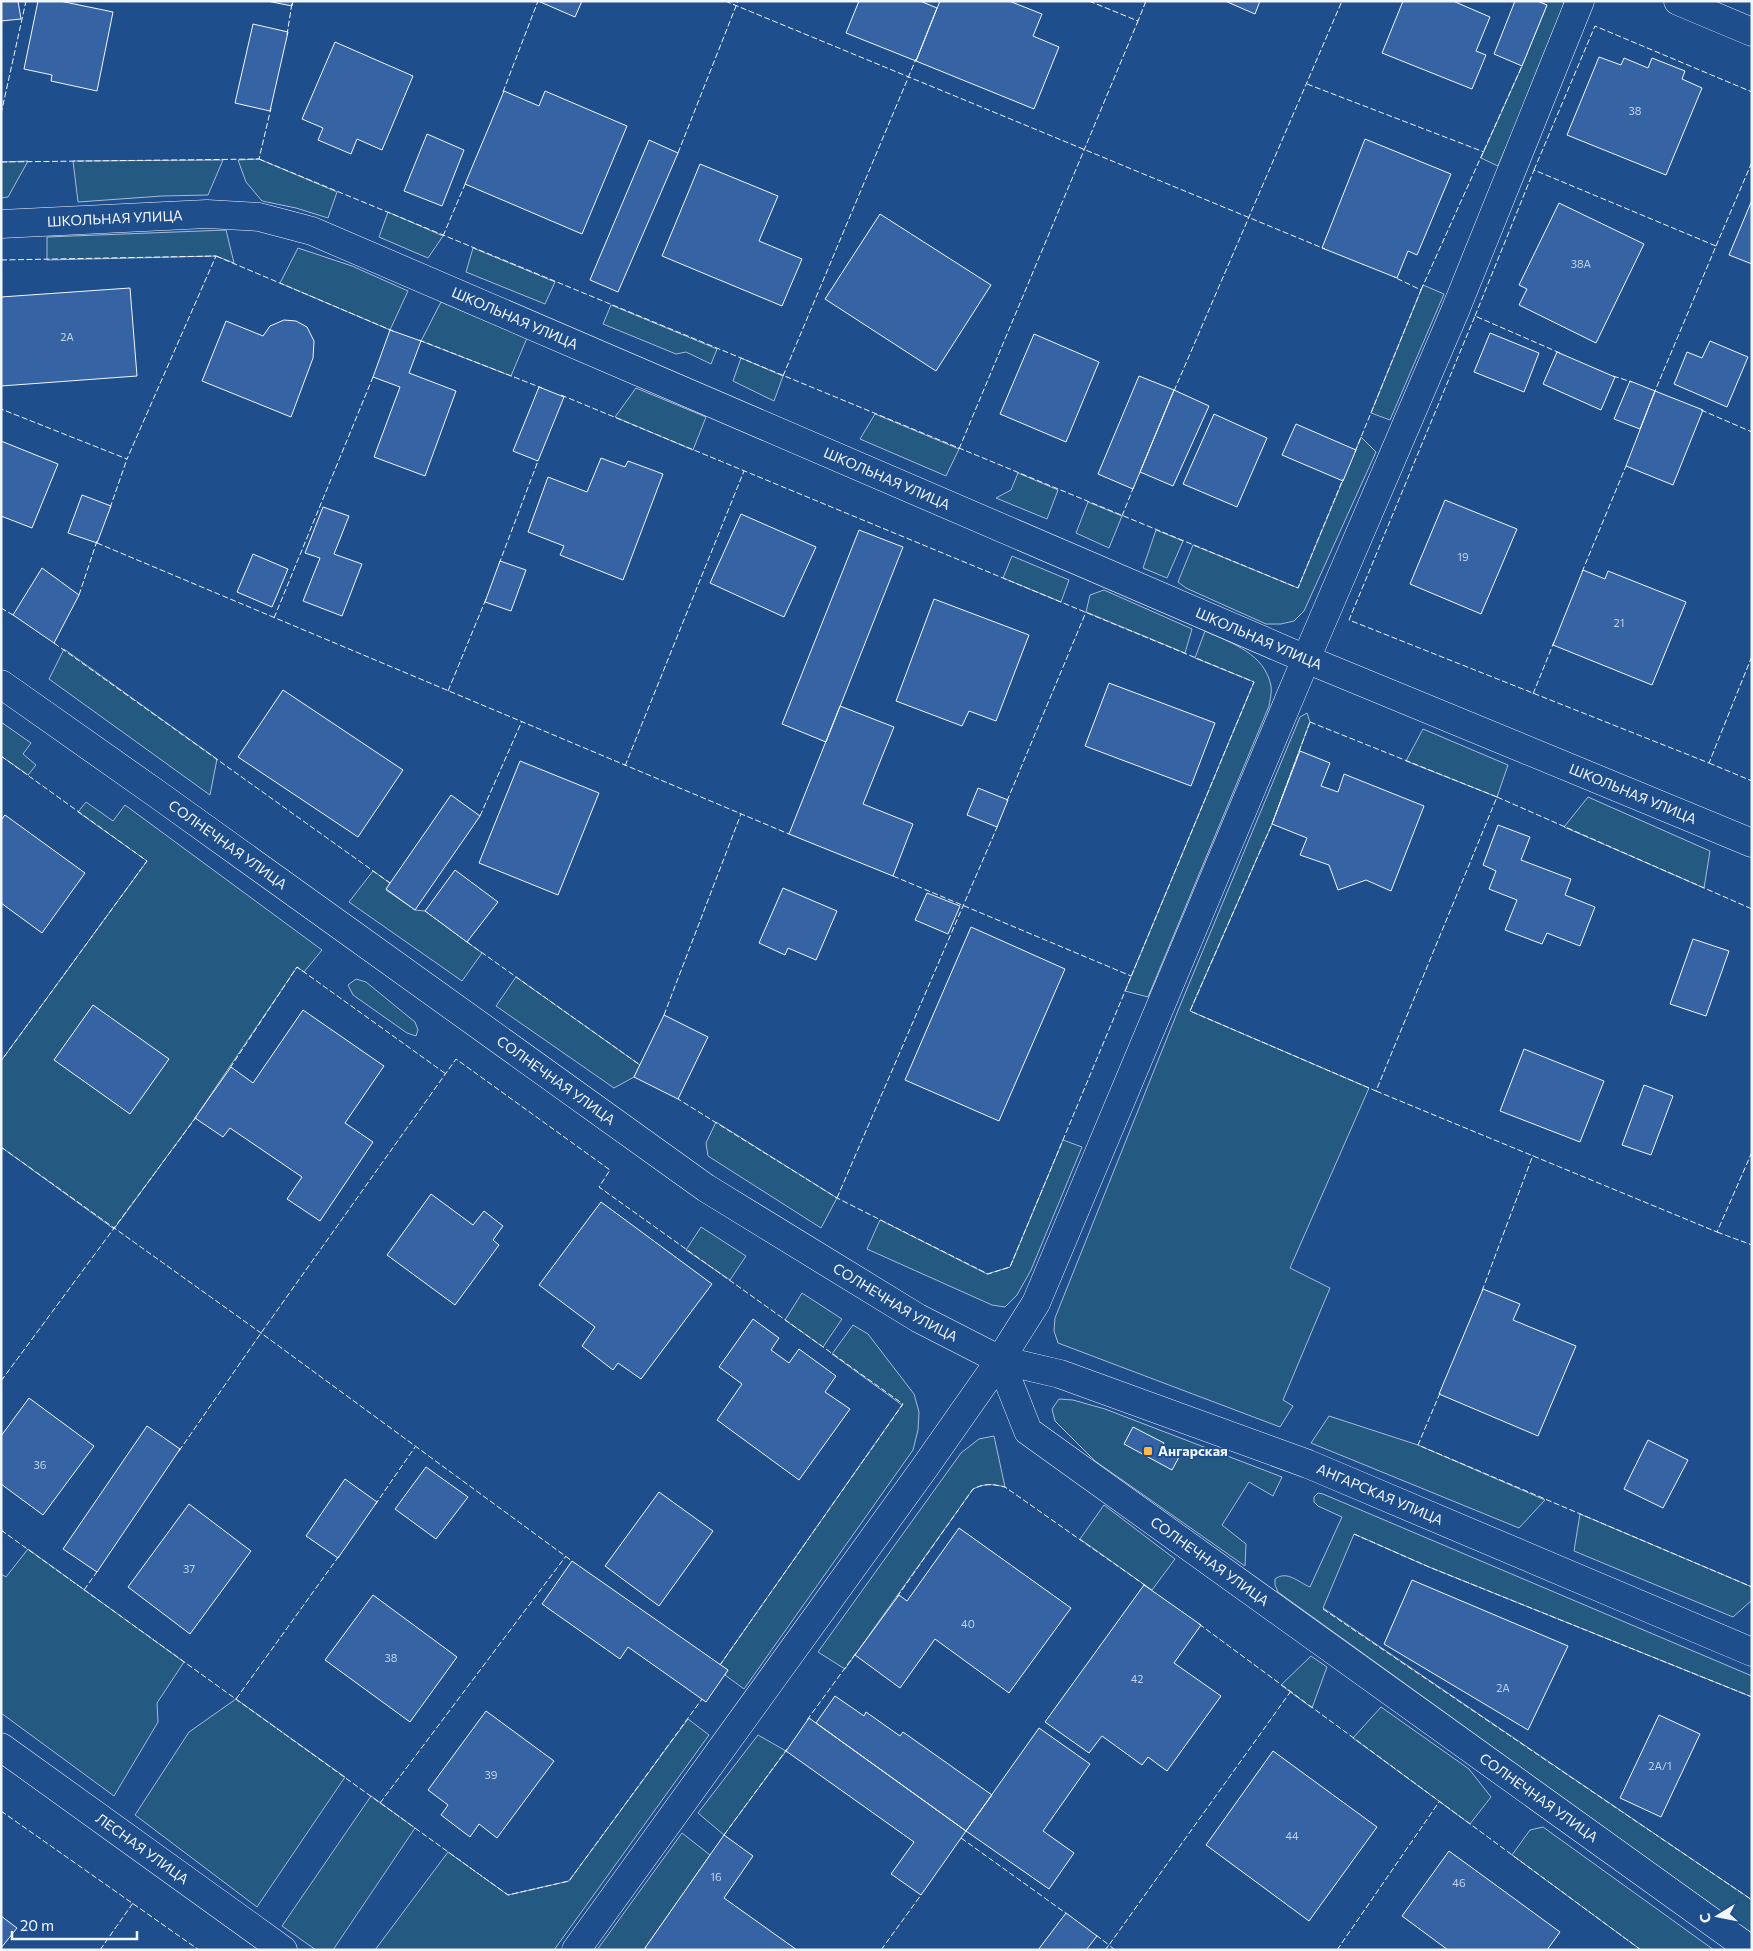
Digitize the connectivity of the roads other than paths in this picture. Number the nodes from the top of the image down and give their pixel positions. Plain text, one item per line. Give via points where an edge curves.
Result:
1 (1580, 1) edge
2 (1678, 1) edge
3 (1752, 32) edge
4 (1, 224) edge
5 (1306, 659) junction
6 (1, 684) edge
7 (1752, 843) edge
8 (1000, 1360) junction
9 (1752, 1652) edge
10 (1, 1747) edge
11 (283, 1950) edge
12 (576, 1950) edge
13 (1751, 1950) edge

1 - 5 street via 1455,311
2 - 3 street
4 - 5 street, ШКОЛЬНАЯ УЛИЦА via 208,214 259,217 312,231
5 - 7 street, ШКОЛЬНАЯ УЛИЦА
5 - 8 street via 1036,1303
6 - 8 street, СОЛНЕЧНАЯ УЛИЦА via 706,1188 918,1318
8 - 9 street, АНГАРСКАЯ УЛИЦА via 1060,1374 1308,1464
8 - 12 street
8 - 13 street, СОЛНЕЧНАЯ УЛИЦА via 1028,1431
10 - 11 street, ЛЕСНАЯ УЛИЦА

